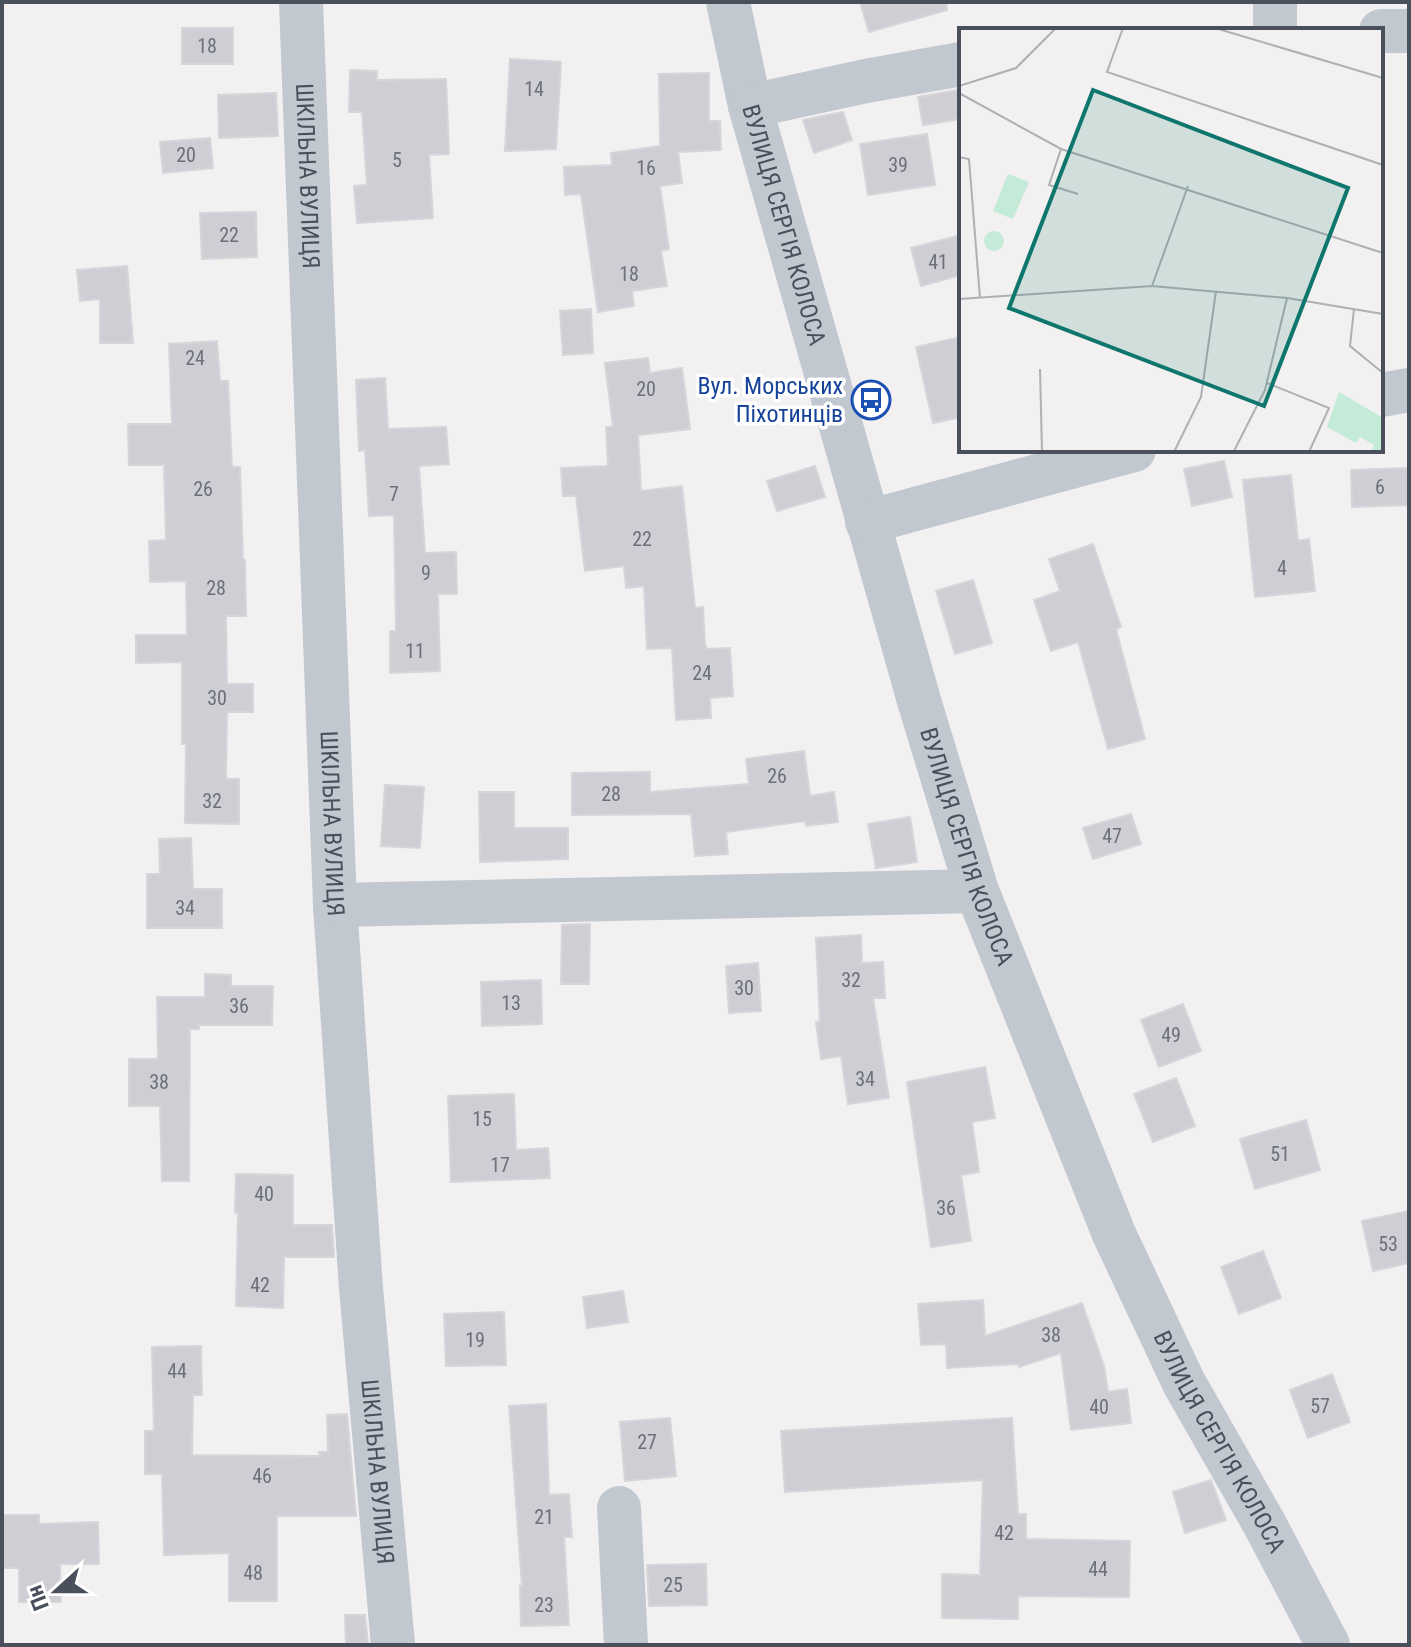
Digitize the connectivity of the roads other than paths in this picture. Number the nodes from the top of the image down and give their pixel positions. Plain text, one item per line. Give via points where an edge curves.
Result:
1 (301, 2) edge
2 (728, 2) edge
3 (1275, 2) edge
4 (1275, 28) edge
5 (1383, 31) edge
6 (1409, 31) edge
7 (959, 64) edge
8 (750, 106) junction
9 (1409, 390) edge
10 (1383, 395) edge
11 (1127, 452) edge
12 (867, 522) junction
13 (977, 891) junction
14 (335, 905) junction
15 (619, 1508) dead end
16 (393, 1645) edge
17 (626, 1645) edge
18 (1328, 1645) edge

1 - 14 street, ШКІЛЬНА ВУЛИЦЯ
2 - 8 street, ВУЛИЦЯ СЕРГІЯ КОЛОСА
3 - 4 street
5 - 6 street
7 - 8 street
8 - 12 street, ВУЛИЦЯ СЕРГІЯ КОЛОСА
9 - 10 street
11 - 12 street
12 - 13 street, ВУЛИЦЯ СЕРГІЯ КОЛОСА
13 - 14 street
13 - 18 street, ВУЛИЦЯ СЕРГІЯ КОЛОСА via 1114,1234 1184,1383
14 - 16 street, ШКІЛЬНА ВУЛИЦЯ via 361,1288
15 - 17 street

